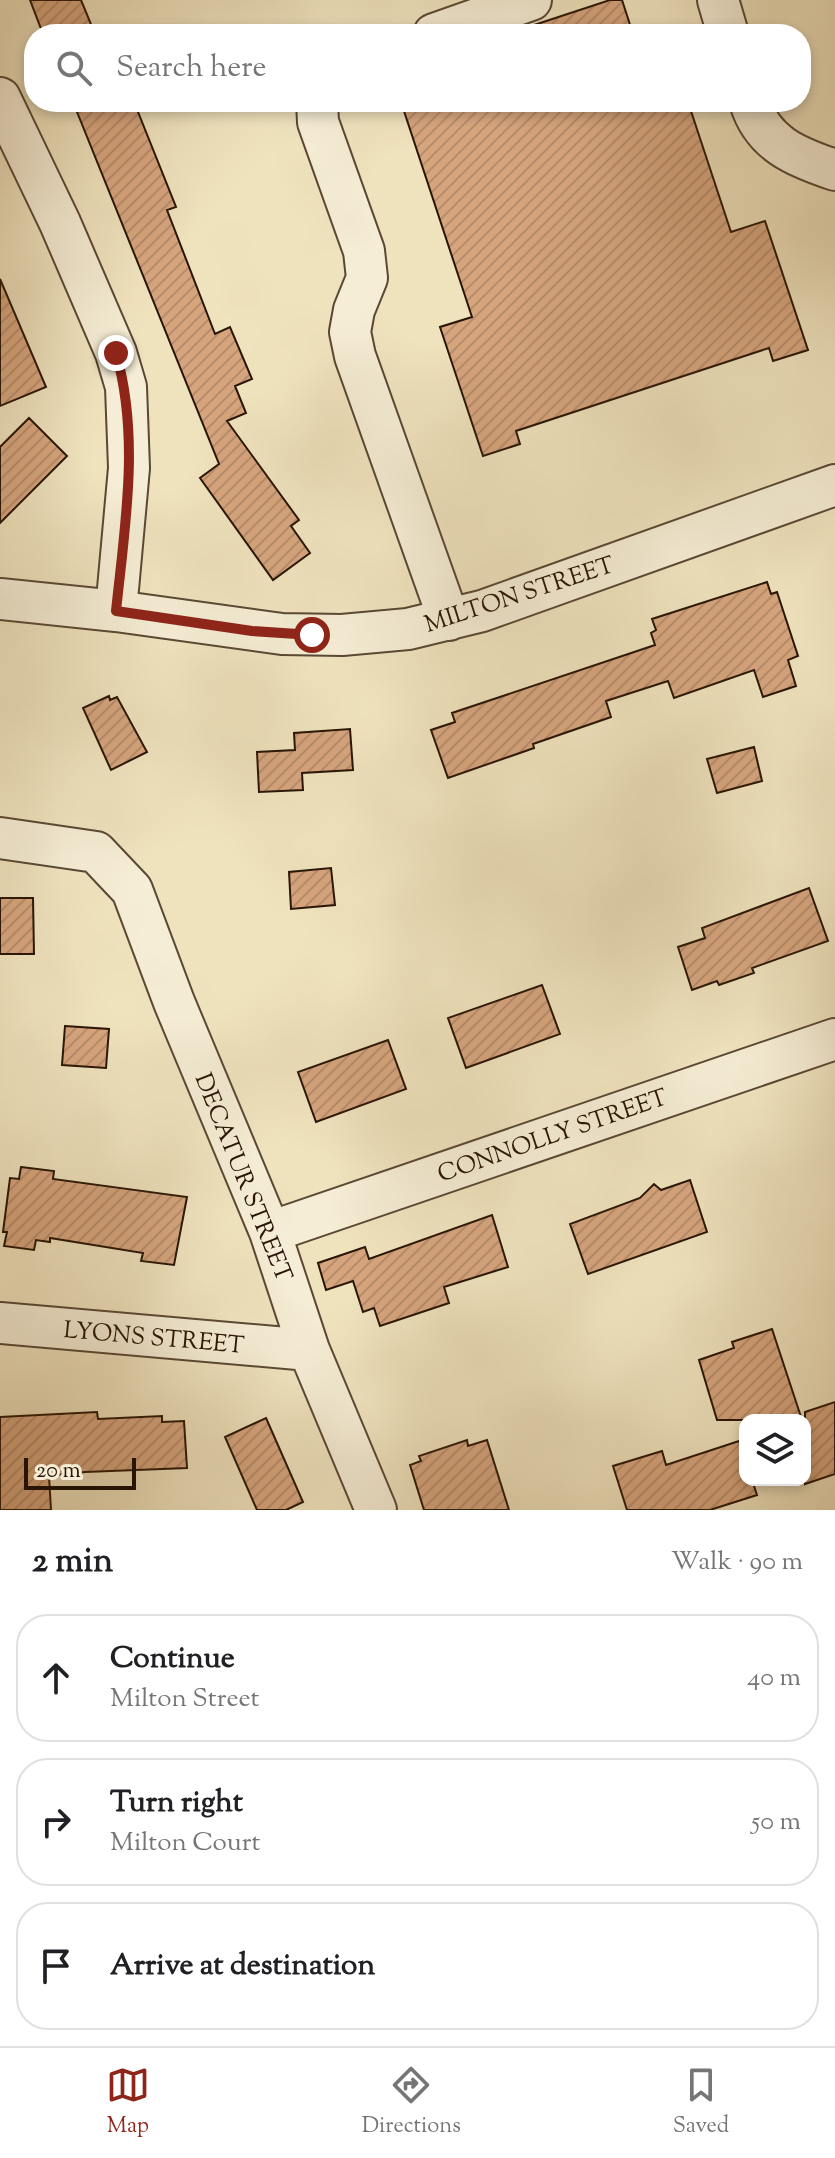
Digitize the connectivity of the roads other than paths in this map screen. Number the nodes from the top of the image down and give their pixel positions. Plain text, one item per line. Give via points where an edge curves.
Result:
1 (531, 0) edge
2 (718, 0) edge
3 (463, 24) edge
4 (725, 24) edge
5 (0, 98) edge
6 (318, 112) edge
7 (752, 112) edge
8 (835, 170) edge
9 (835, 485) edge
10 (0, 599) edge
11 (116, 611) junction
12 (449, 620) junction
13 (0, 838) edge
14 (835, 1039) edge
15 (270, 1232) junction
16 (0, 1323) edge
17 (309, 1350) junction
18 (376, 1510) edge

1 - 3 street
2 - 4 street
5 - 11 street via 60,223 126,387 129,468
6 - 12 street via 364,251 367,278 350,332 355,356
7 - 8 street via 768,138 795,156
9 - 12 street, MILTON STREET
10 - 11 street, MILTON STREET
11 - 12 street, MILTON STREET via 312,635 375,633
13 - 15 street, DECATUR STREET via 97,853 132,890
14 - 15 street, CONNOLLY STREET
15 - 17 street, DECATUR STREET
16 - 17 street, LYONS STREET
17 - 18 street, DECATUR STREET

